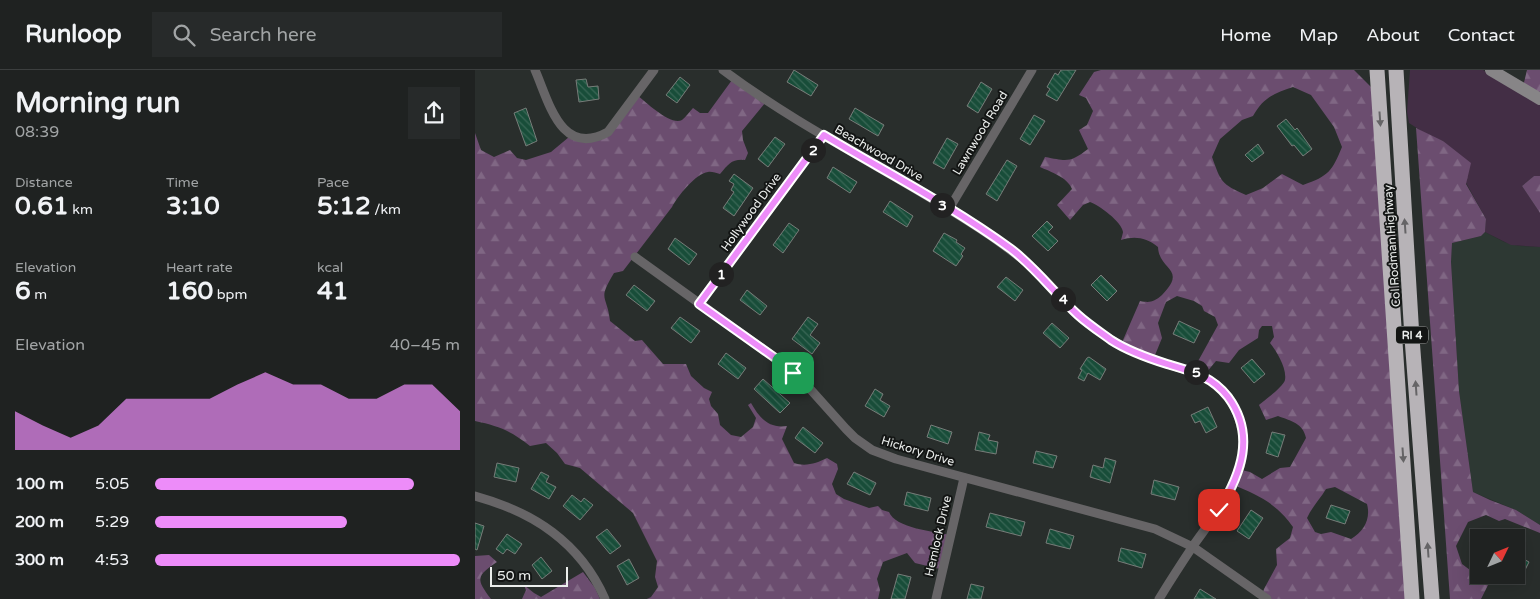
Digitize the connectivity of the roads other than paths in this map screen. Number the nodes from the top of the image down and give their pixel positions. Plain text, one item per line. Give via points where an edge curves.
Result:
1 (535, 70) edge
2 (654, 70) edge
3 (723, 70) edge
4 (1032, 70) edge
5 (1377, 70) edge
6 (1396, 70) edge
7 (1491, 70) edge
8 (1540, 99) edge
9 (824, 135) junction
10 (949, 209) junction
11 (635, 258) dead end
12 (699, 304) junction
13 (964, 478) junction
14 (475, 496) edge
15 (1193, 547) junction
16 (605, 599) edge
17 (936, 599) edge
18 (1159, 599) edge
19 (1267, 599) edge
20 (1413, 599) edge
21 (1432, 599) edge

1 - 2 street via 555,118 569,134 587,138 608,132
3 - 9 street, Beachwood Drive
4 - 10 street, Lawnwood Road
5 -> 20 highway, Col Rodman Highway / RI 4
21 -> 6 highway, Col Rodman Highway / RI 4
7 - 8 street
9 - 10 street, Beachwood Drive
9 - 12 street, Hollywood Drive
10 - 15 street, Beachwood Drive via 1025,261 1077,315 1101,333 1131,350 1200,374 1211,380 1228,398 1235,408 1243,435 1239,473 1219,510
11 - 12 street, Hickory Drive
12 - 13 street, Hickory Drive via 788,369 846,430 872,450
13 - 15 street, Hickory Drive via 1155,529
13 - 17 street, Hemlock Drive
14 - 16 street via 521,512 553,532 580,558
15 - 18 street, Beachwood Drive
15 - 19 street, Hickory Drive

